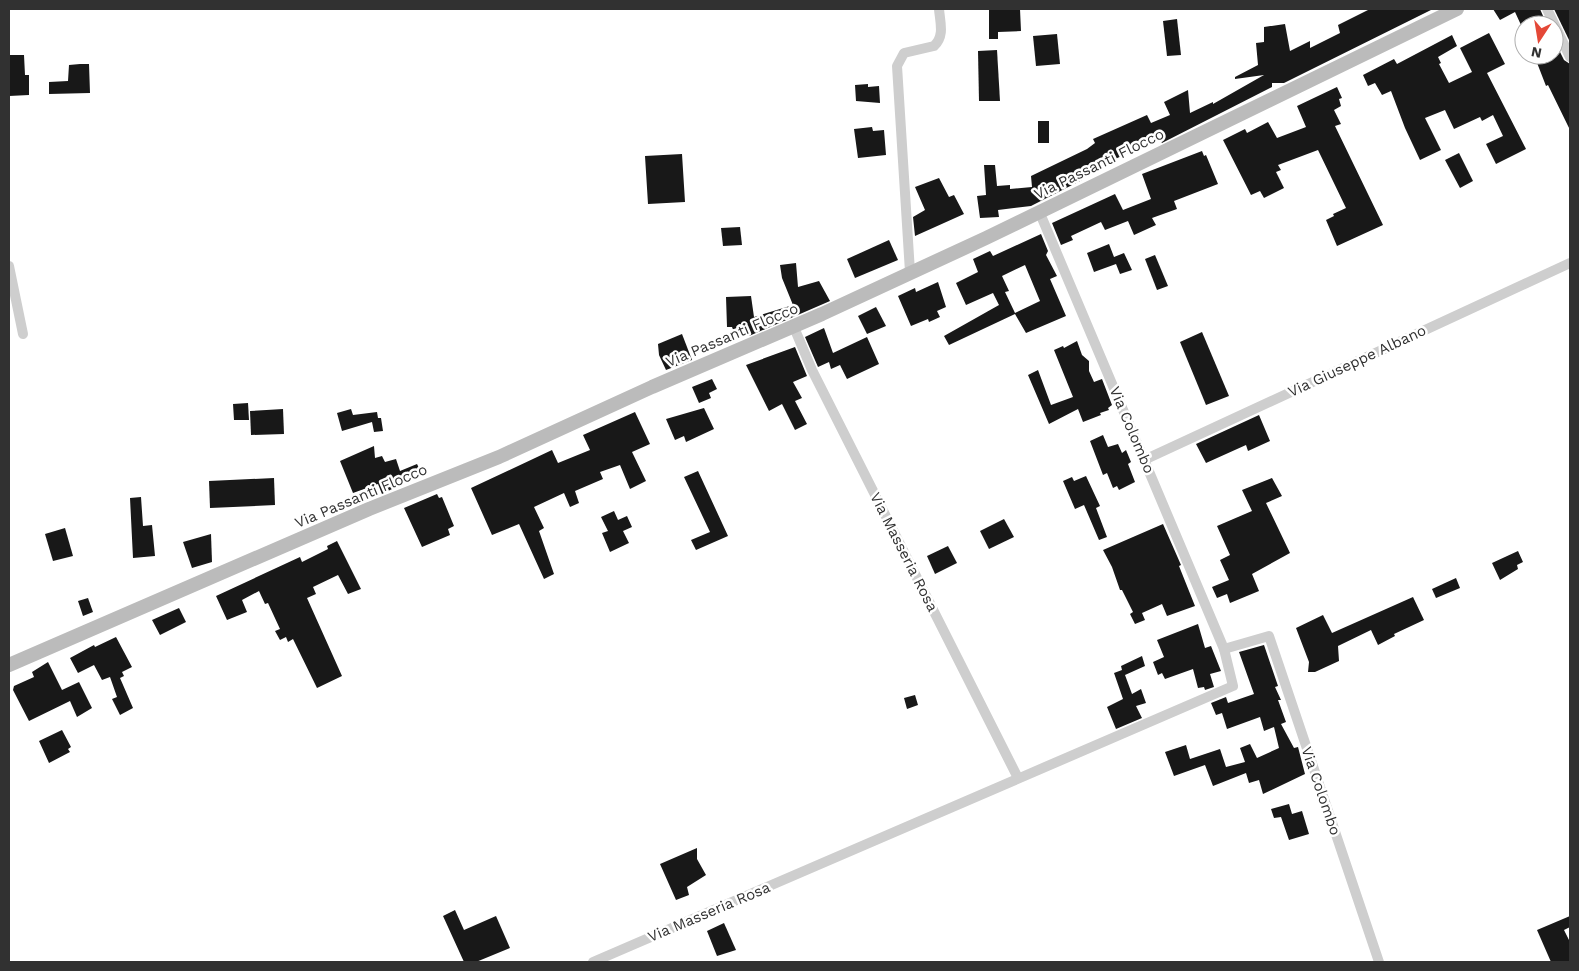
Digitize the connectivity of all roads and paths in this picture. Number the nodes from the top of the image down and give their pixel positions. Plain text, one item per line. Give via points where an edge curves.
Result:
1 (940, 9) edge
2 (1457, 9) edge
3 (1547, 9) edge
4 (1570, 57) edge
5 (1039, 211) junction
6 (1570, 263) edge
7 (9, 266) edge
8 (910, 272) junction
9 (793, 326) junction
10 (23, 334) dead end
11 (1144, 460) junction
12 (1224, 648) junction
13 (9, 665) edge
14 (1154, 719) joint
15 (1018, 778) junction
16 (593, 962) edge
17 (1379, 962) edge

1 - 8 street via 941,31 937,43 904,53 898,66
2 - 5 main road, Via Passanti Flocco
3 - 4 street
5 - 8 main road, Via Passanti Flocco
5 - 11 street, Via Colombo
6 - 11 street, Via Giuseppe Albano
7 - 10 street
8 - 9 main road, Via Passanti Flocco
9 - 13 main road, Via Passanti Flocco via 499,457 369,509
9 - 15 street, Via Masseria Rosa via 812,370
11 - 12 street, Via Colombo
12 - 14 street, Via Colombo via 1233,686
12 - 17 street, Via Colombo via 1269,636
14 - 15 street, Via Masseria Rosa
15 - 16 street, Via Masseria Rosa

